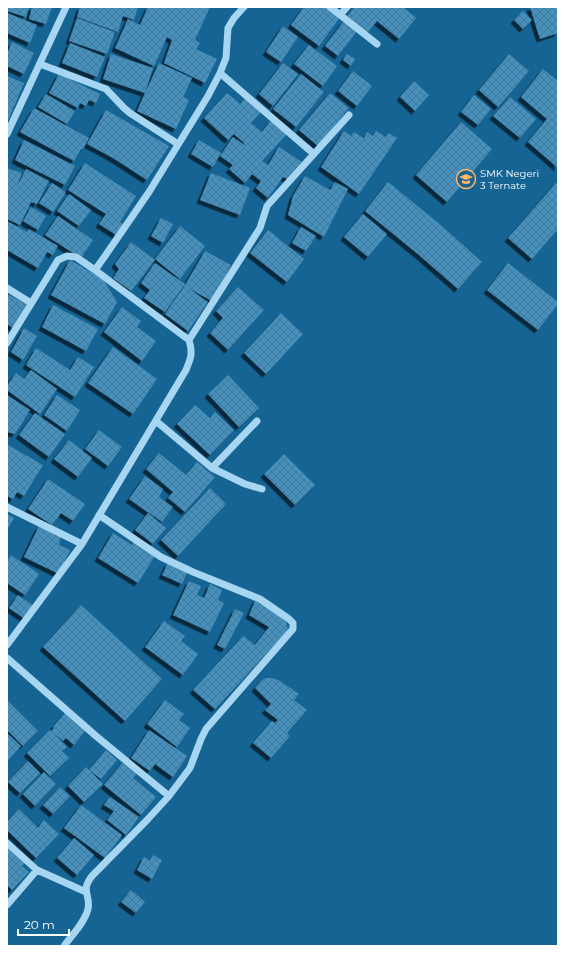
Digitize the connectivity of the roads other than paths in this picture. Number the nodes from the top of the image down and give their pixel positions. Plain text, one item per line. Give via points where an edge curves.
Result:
1 (66, 7) edge
2 (244, 7) edge
3 (330, 7) edge
4 (347, 7) edge
5 (340, 15) junction
6 (377, 44) dead end
7 (40, 64) junction
8 (220, 73) junction
9 (349, 115) dead end
10 (7, 134) edge
11 (178, 144) junction
12 (314, 154) junction
13 (95, 270) junction
14 (7, 288) edge
15 (30, 303) junction
16 (189, 340) junction
17 (7, 343) edge
18 (156, 421) junction
19 (257, 421) dead end
20 (212, 468) junction
21 (262, 489) dead end
22 (7, 507) edge
23 (99, 515) junction
24 (82, 544) junction
25 (7, 645) edge
26 (7, 658) edge
27 (169, 796) junction
28 (7, 843) edge
29 (37, 870) junction
30 (86, 892) junction
31 (7, 905) edge
32 (64, 946) edge

1 - 7 street
2 - 8 street via 228,28 226,58
3 - 5 street
4 - 5 street
5 - 6 street
7 - 10 street
7 - 11 street via 106,89 130,113
8 - 11 street
8 - 12 street
9 - 12 street
11 - 13 street
12 - 16 street via 267,206 260,228
13 - 15 street via 76,257 67,256 58,260
13 - 16 street
14 - 15 street
15 - 17 street
16 - 18 street via 192,356
18 - 20 street
18 - 23 street
19 - 20 street
20 - 21 street
22 - 24 street
23 - 24 street
23 - 27 street via 160,557 260,599 293,623 293,629 206,729 190,768
24 - 25 street
26 - 27 street
27 - 30 street via 92,876 87,882
28 - 29 street
29 - 30 street
29 - 31 street
30 - 32 street via 86,916

